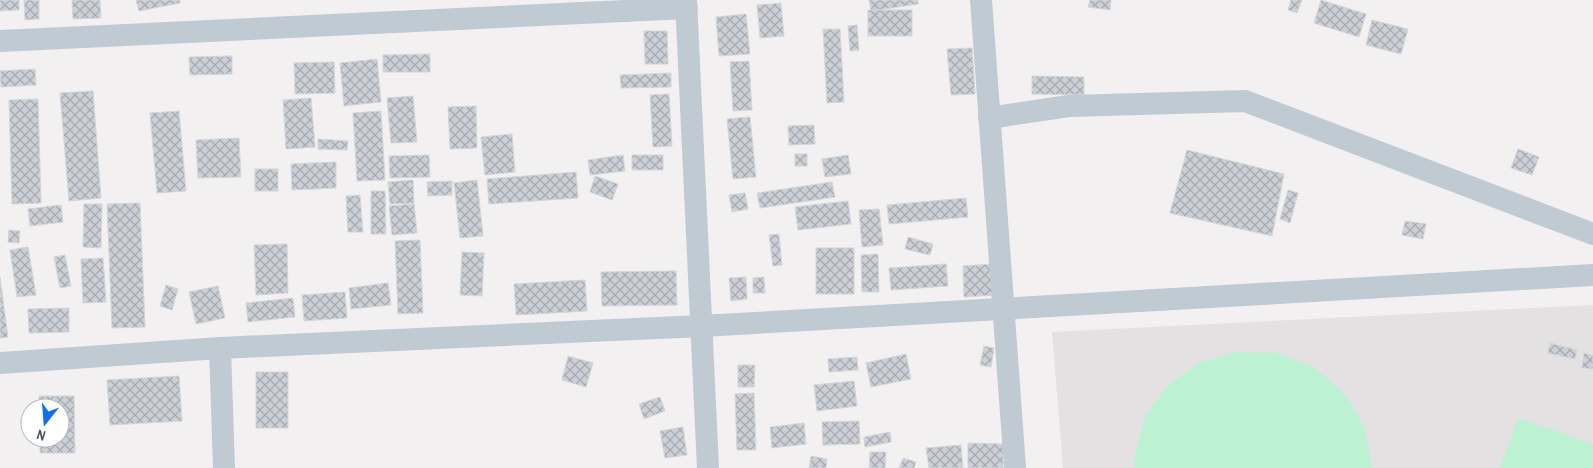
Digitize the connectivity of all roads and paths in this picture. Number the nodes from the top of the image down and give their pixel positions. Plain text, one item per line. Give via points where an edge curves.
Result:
1 (980, 0) edge
2 (686, 4) edge
3 (0, 42) edge
4 (989, 118) junction
5 (1593, 234) edge
6 (1593, 275) edge
7 (1003, 310) junction
8 (702, 326) junction
9 (220, 348) junction
10 (0, 363) edge
11 (224, 468) edge
12 (708, 468) edge
13 (1015, 468) edge

1 - 4 street
2 - 3 street
2 - 8 street
4 - 5 street via 1069,106 1245,101
4 - 7 street
6 - 7 street
7 - 8 street
7 - 13 street
8 - 9 street
8 - 12 street
9 - 10 street
9 - 11 street

